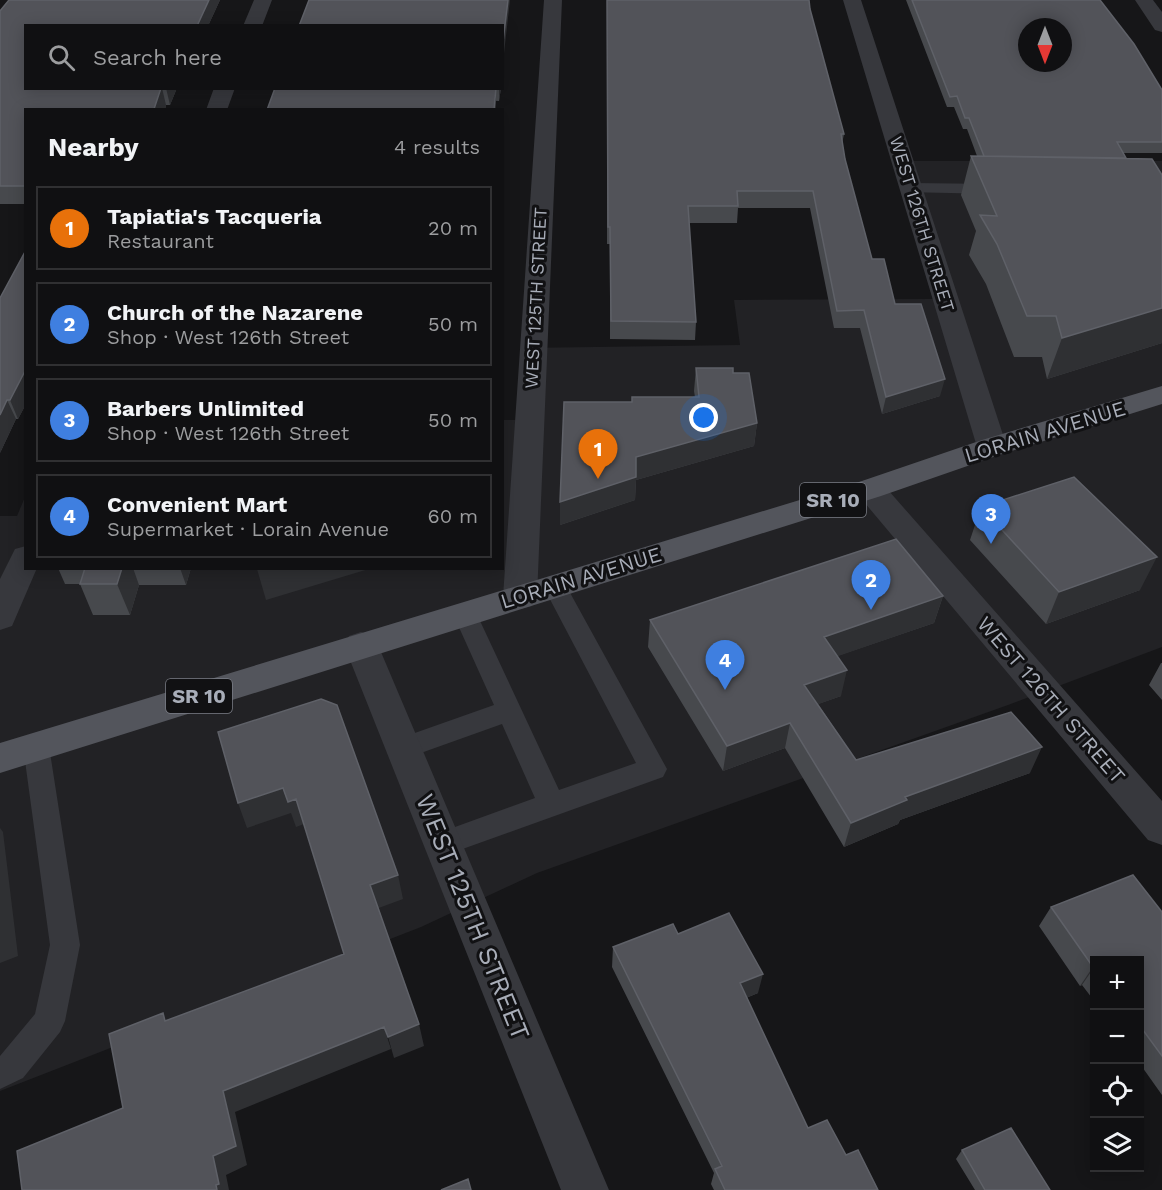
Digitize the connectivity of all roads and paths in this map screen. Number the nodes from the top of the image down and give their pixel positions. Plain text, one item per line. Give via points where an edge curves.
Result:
1 (263, 0) edge
2 (553, 0) edge
3 (852, 0) edge
4 (1144, 0) edge
5 (253, 24) edge
6 (1162, 26) edge
7 (224, 90) edge
8 (217, 108) edge
9 (911, 188) junction
10 (1013, 190) edge
11 (1162, 395) edge
12 (992, 447) junction
13 (870, 489) junction
14 (24, 562) edge
15 (555, 586) junction
16 (520, 597) junction
17 (465, 614) junction
18 (0, 616) edge
19 (361, 645) junction
20 (508, 711) junction
21 (36, 747) junction
22 (404, 748) junction
23 (0, 758) edge
24 (552, 804) junction
25 (1162, 828) edge
26 (443, 844) junction
27 (0, 1073) edge
28 (585, 1190) edge

1 - 5 street
2 - 16 street, WEST 125TH STREET
3 - 9 street, WEST 126TH STREET
4 - 6 street
7 - 8 street
9 - 10 lane
9 - 12 street, WEST 126TH STREET
11 - 12 main road, LORAIN AVENUE / SR 10
12 - 13 main road, LORAIN AVENUE / SR 10
13 - 15 main road, LORAIN AVENUE / SR 10
13 - 25 street, WEST 126TH STREET
14 - 18 street
15 - 16 main road, LORAIN AVENUE / SR 10
15 - 24 lane via 653,769
16 - 17 main road, LORAIN AVENUE / SR 10
17 - 19 main road, LORAIN AVENUE / SR 10
17 - 20 lane
19 - 21 main road, LORAIN AVENUE / SR 10
19 - 22 street, WEST 125TH STREET
20 - 22 lane
20 - 24 lane
21 - 23 main road, LORAIN AVENUE / SR 10
21 - 27 lane via 65,945 49,1021 12,1067
22 - 26 street, WEST 125TH STREET
24 - 26 lane
26 - 28 street, WEST 125TH STREET

